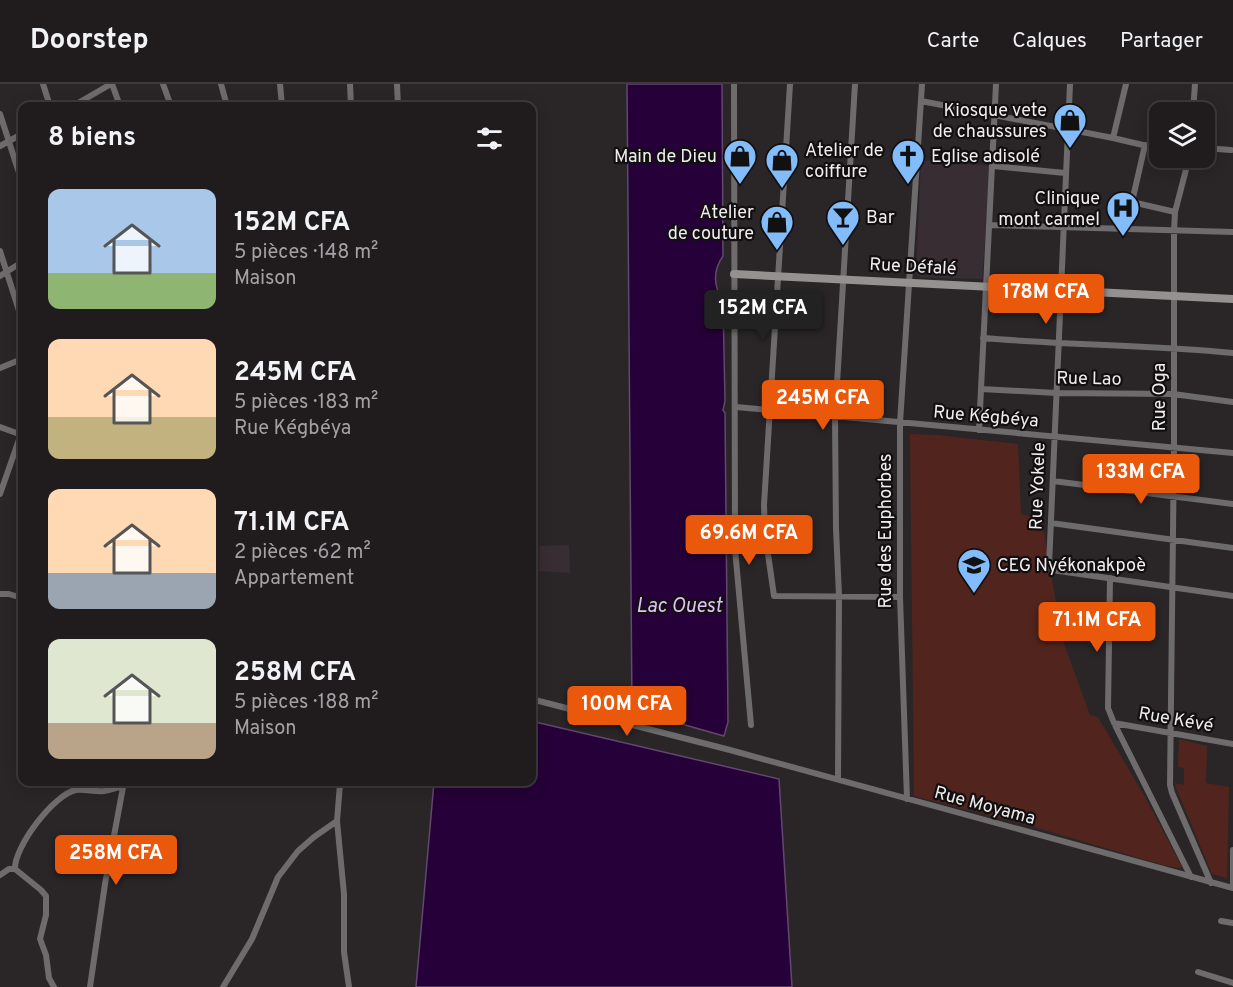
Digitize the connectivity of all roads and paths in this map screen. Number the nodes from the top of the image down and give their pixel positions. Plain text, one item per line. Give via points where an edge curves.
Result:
1 (43, 84) edge
2 (92, 84) edge
3 (112, 84) edge
4 (162, 84) edge
5 (221, 84) edge
6 (280, 84) edge
7 (350, 84) edge
8 (397, 84) edge
9 (734, 84) edge
10 (790, 84) edge
11 (855, 84) edge
12 (922, 84) edge
13 (996, 84) edge
14 (1070, 84) edge
15 (1126, 84) edge
16 (1195, 84) edge
17 (95, 92) junction
18 (921, 101) junction
19 (49, 102) edge
20 (79, 102) edge
21 (119, 102) edge
22 (169, 102) edge
23 (226, 102) edge
24 (282, 102) edge
25 (351, 102) edge
26 (398, 102) edge
27 (1193, 102) edge
28 (0, 114) edge
29 (995, 116) junction
30 (1068, 130) junction
31 (18, 136) edge
32 (1113, 138) junction
33 (10, 141) junction
34 (1145, 145) junction
35 (0, 146) edge
36 (1149, 146) edge
37 (1215, 149) edge
38 (1231, 150) dead end
39 (993, 165) junction
40 (18, 168) edge
41 (1186, 168) edge
42 (1065, 173) junction
43 (1175, 212) junction
44 (990, 225) junction
45 (1063, 228) junction
46 (1174, 231) junction
47 (1233, 232) edge
48 (0, 251) edge
49 (18, 264) edge
50 (7, 272) junction
51 (734, 274) junction
52 (0, 276) edge
53 (778, 276) junction
54 (843, 279) junction
55 (908, 283) junction
56 (985, 286) junction
57 (1060, 290) junction
58 (1174, 296) junction
59 (1233, 299) edge
60 (18, 307) edge
61 (983, 338) junction
62 (1057, 344) junction
63 (1173, 347) junction
64 (1233, 353) edge
65 (18, 361) edge
66 (0, 368) edge
67 (981, 388) junction
68 (1056, 393) junction
69 (1173, 394) junction
70 (1233, 402) edge
71 (736, 407) junction
72 (771, 411) junction
73 (835, 417) junction
74 (900, 423) junction
75 (0, 427) edge
76 (979, 430) junction
77 (18, 433) edge
78 (1054, 437) junction
79 (18, 445) edge
80 (1174, 448) junction
81 (1233, 453) edge
82 (1053, 481) junction
83 (0, 494) edge
84 (1173, 497) junction
85 (1233, 504) edge
86 (1051, 524) junction
87 (1173, 540) junction
88 (1233, 548) edge
89 (1110, 578) junction
90 (1172, 587) junction
91 (0, 594) edge
92 (839, 596) junction
93 (1233, 596) edge
94 (18, 597) edge
95 (900, 597) junction
96 (536, 700) edge
97 (1114, 723) junction
98 (751, 725) dead end
99 (1170, 733) junction
100 (1233, 744) edge
101 (838, 779) junction
102 (118, 786) edge
103 (123, 786) edge
104 (340, 786) edge
105 (907, 799) junction
106 (337, 821) junction
107 (1233, 850) edge
108 (15, 869) junction
109 (0, 875) edge
110 (1191, 876) junction
111 (1210, 883) junction
112 (1233, 888) edge
113 (1221, 921) dead end
114 (1233, 923) edge
115 (1198, 972) dead end
116 (1233, 983) edge
117 (54, 987) edge
118 (90, 987) edge
119 (223, 987) edge
120 (349, 987) edge

1 - 19 street
2 - 17 street
3 - 17 street
3 - 21 street
4 - 22 street
5 - 23 street
6 - 24 street
7 - 25 street
8 - 26 street
9 - 51 street
10 - 53 street
11 - 54 street
12 - 18 street, Rue des Euphorbes
13 - 29 street
14 - 30 street, Rue Yokele
15 - 32 street
16 - 27 street
17 - 20 street
18 - 29 street
18 - 55 street, Rue des Euphorbes
28 - 33 street
29 - 30 street
29 - 39 street
30 - 32 street
30 - 42 street, Rue Yokele
31 - 33 street
32 - 34 street
33 - 35 street
33 - 40 street
34 - 36 street
34 - 43 street via 1132,202
37 - 38 street
39 - 42 street
39 - 44 street
41 - 43 street, Rue Oga
42 - 45 street, Rue Yokele
43 - 46 street, Rue Oga
44 - 45 street
44 - 56 street
45 - 46 street
45 - 57 street, Rue Yokele
46 - 47 street
46 - 58 street, Rue Oga
48 - 50 street
49 - 50 street
50 - 52 street
50 - 60 street
51 - 53 street, Rue Défalé
51 - 71 street
53 - 54 street, Rue Défalé
53 - 72 street
54 - 55 street, Rue Défalé
54 - 73 street
55 - 56 street, Rue Défalé
55 - 74 street, Rue des Euphorbes
56 - 57 street, Rue Défalé
56 - 61 street
57 - 58 street, Rue Défalé
57 - 62 street, Rue Yokele
58 - 59 street, Rue Défalé
58 - 63 street, Rue Oga
61 - 62 street
61 - 67 street
62 - 63 street
62 - 68 street, Rue Yokele
63 - 64 street
63 - 69 street, Rue Oga
65 - 66 street
67 - 68 street, Rue Lao
67 - 76 street
68 - 69 street, Rue Lao
68 - 78 street, Rue Yokele
69 - 70 street, Rue Lao
69 - 80 street, Rue Oga
71 - 72 street, Rue Kégbéya
71 - 98 street via 735,549
72 - 73 street, Rue Kégbéya
72 - 92 street via 764,517 774,596
73 - 74 street, Rue Kégbéya
73 - 92 street
74 - 76 street, Rue Kégbéya
74 - 95 street, Rue des Euphorbes
75 - 77 street
76 - 78 street, Rue Kégbéya
78 - 80 street, Rue Kégbéya
78 - 82 street, Rue Yokele
79 - 83 street
80 - 81 street, Rue Kégbéya
80 - 84 street, Rue Oga
82 - 84 street
82 - 86 street, Rue Yokele
84 - 85 street
84 - 87 street, Rue Oga
86 - 87 street
86 - 89 street, Rue Yokele via 1052,570
87 - 88 street
87 - 90 street, Rue Oga
89 - 90 street
89 - 97 street via 1108,704
90 - 93 street
90 - 99 street, Rue Oga
91 - 94 street
92 - 95 street
92 - 101 street
95 - 105 street, Rue des Euphorbes
96 - 101 street, Rue Moyama
97 - 99 street, Rue Kévé
97 - 110 street
99 - 100 street, Rue Kévé
99 - 111 street, Rue Oga via 1172,793
101 - 105 street, Rue Moyama
102 - 108 street via 67,794 26,837
103 - 118 street
104 - 106 street
105 - 110 street, Rue Moyama
106 - 119 street via 298,851 278,877 252,939
106 - 120 street
107 - 112 street
108 - 109 street
108 - 117 street via 46,896 40,939
110 - 111 street, Rue Moyama
111 - 112 street, Rue Moyama
113 - 114 street
115 - 116 street

